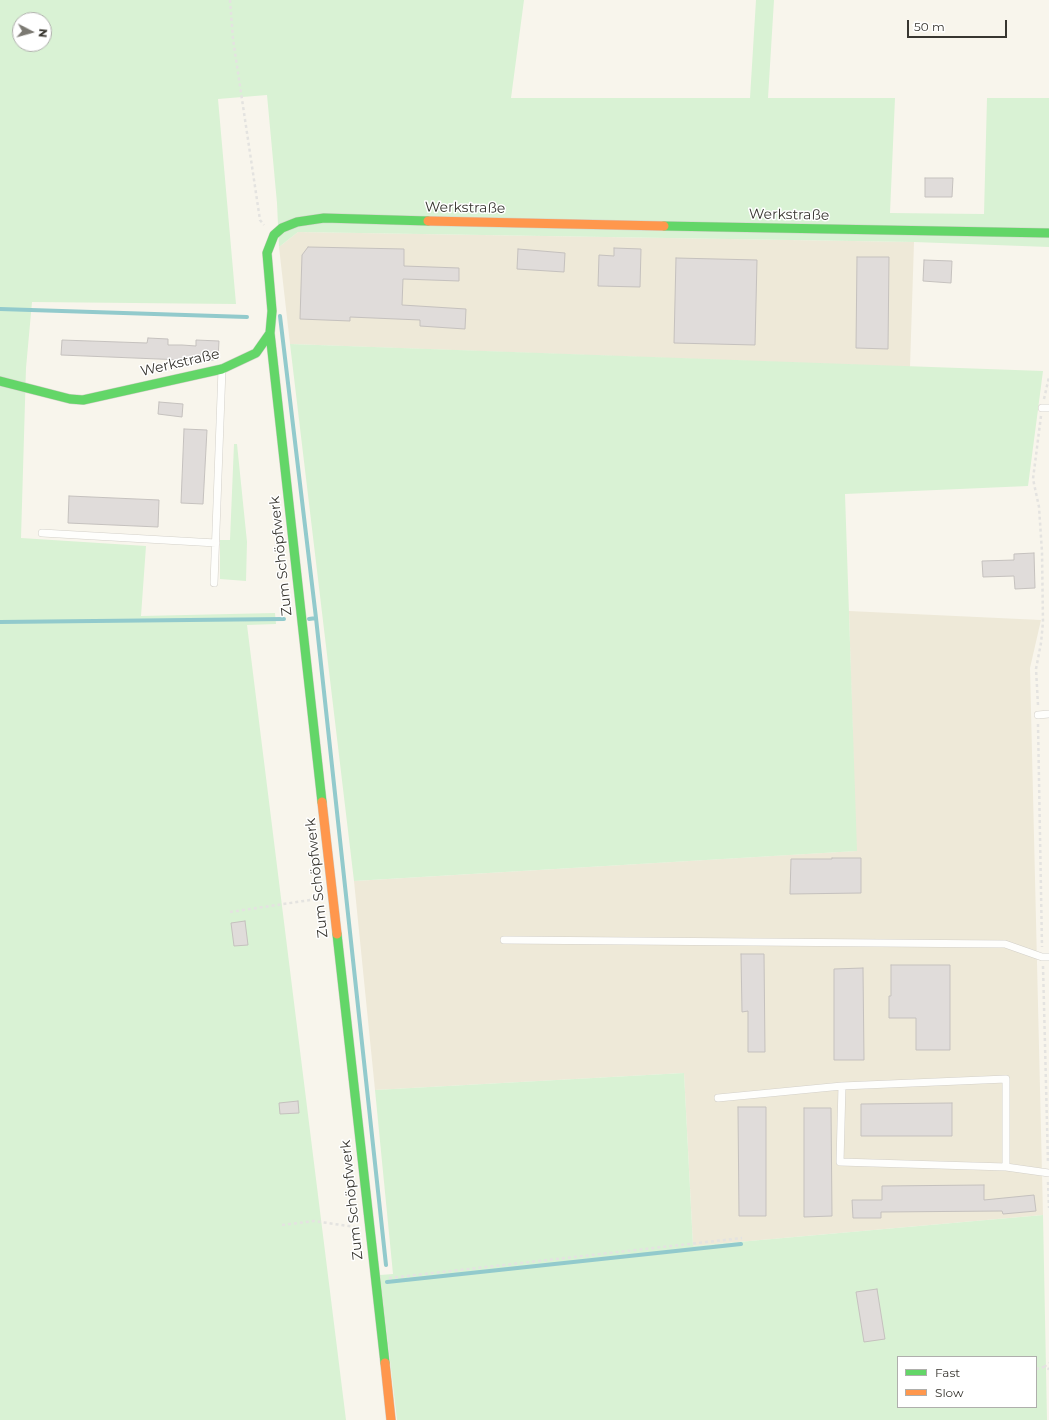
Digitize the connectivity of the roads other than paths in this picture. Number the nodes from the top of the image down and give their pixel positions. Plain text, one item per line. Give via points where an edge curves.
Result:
1 (1049, 233) edge
2 (270, 333) junction
3 (222, 369) junction
4 (0, 381) edge
5 (42, 534) dead end
6 (216, 543) junction
7 (214, 583) dead end
8 (1049, 714) edge
9 (1038, 715) road end
10 (504, 940) dead end
11 (1046, 957) edge
12 (842, 1086) junction
13 (718, 1098) dead end
14 (1006, 1167) junction
15 (1048, 1173) edge
16 (391, 1420) edge

1 - 2 street, Werkstraße via 324,218 297,222 282,228 274,235 267,253 272,311
2 - 3 street, Werkstraße via 256,353
2 - 16 street, Zum Schöpfwerk
3 - 4 street, Werkstraße via 82,400
3 - 6 lane
5 - 6 lane
6 - 7 lane
8 - 9 lane
10 - 11 lane via 1005,944
12 - 13 lane
12 - 14 lane via 840,1162
12 - 14 lane via 1006,1079
14 - 15 lane

